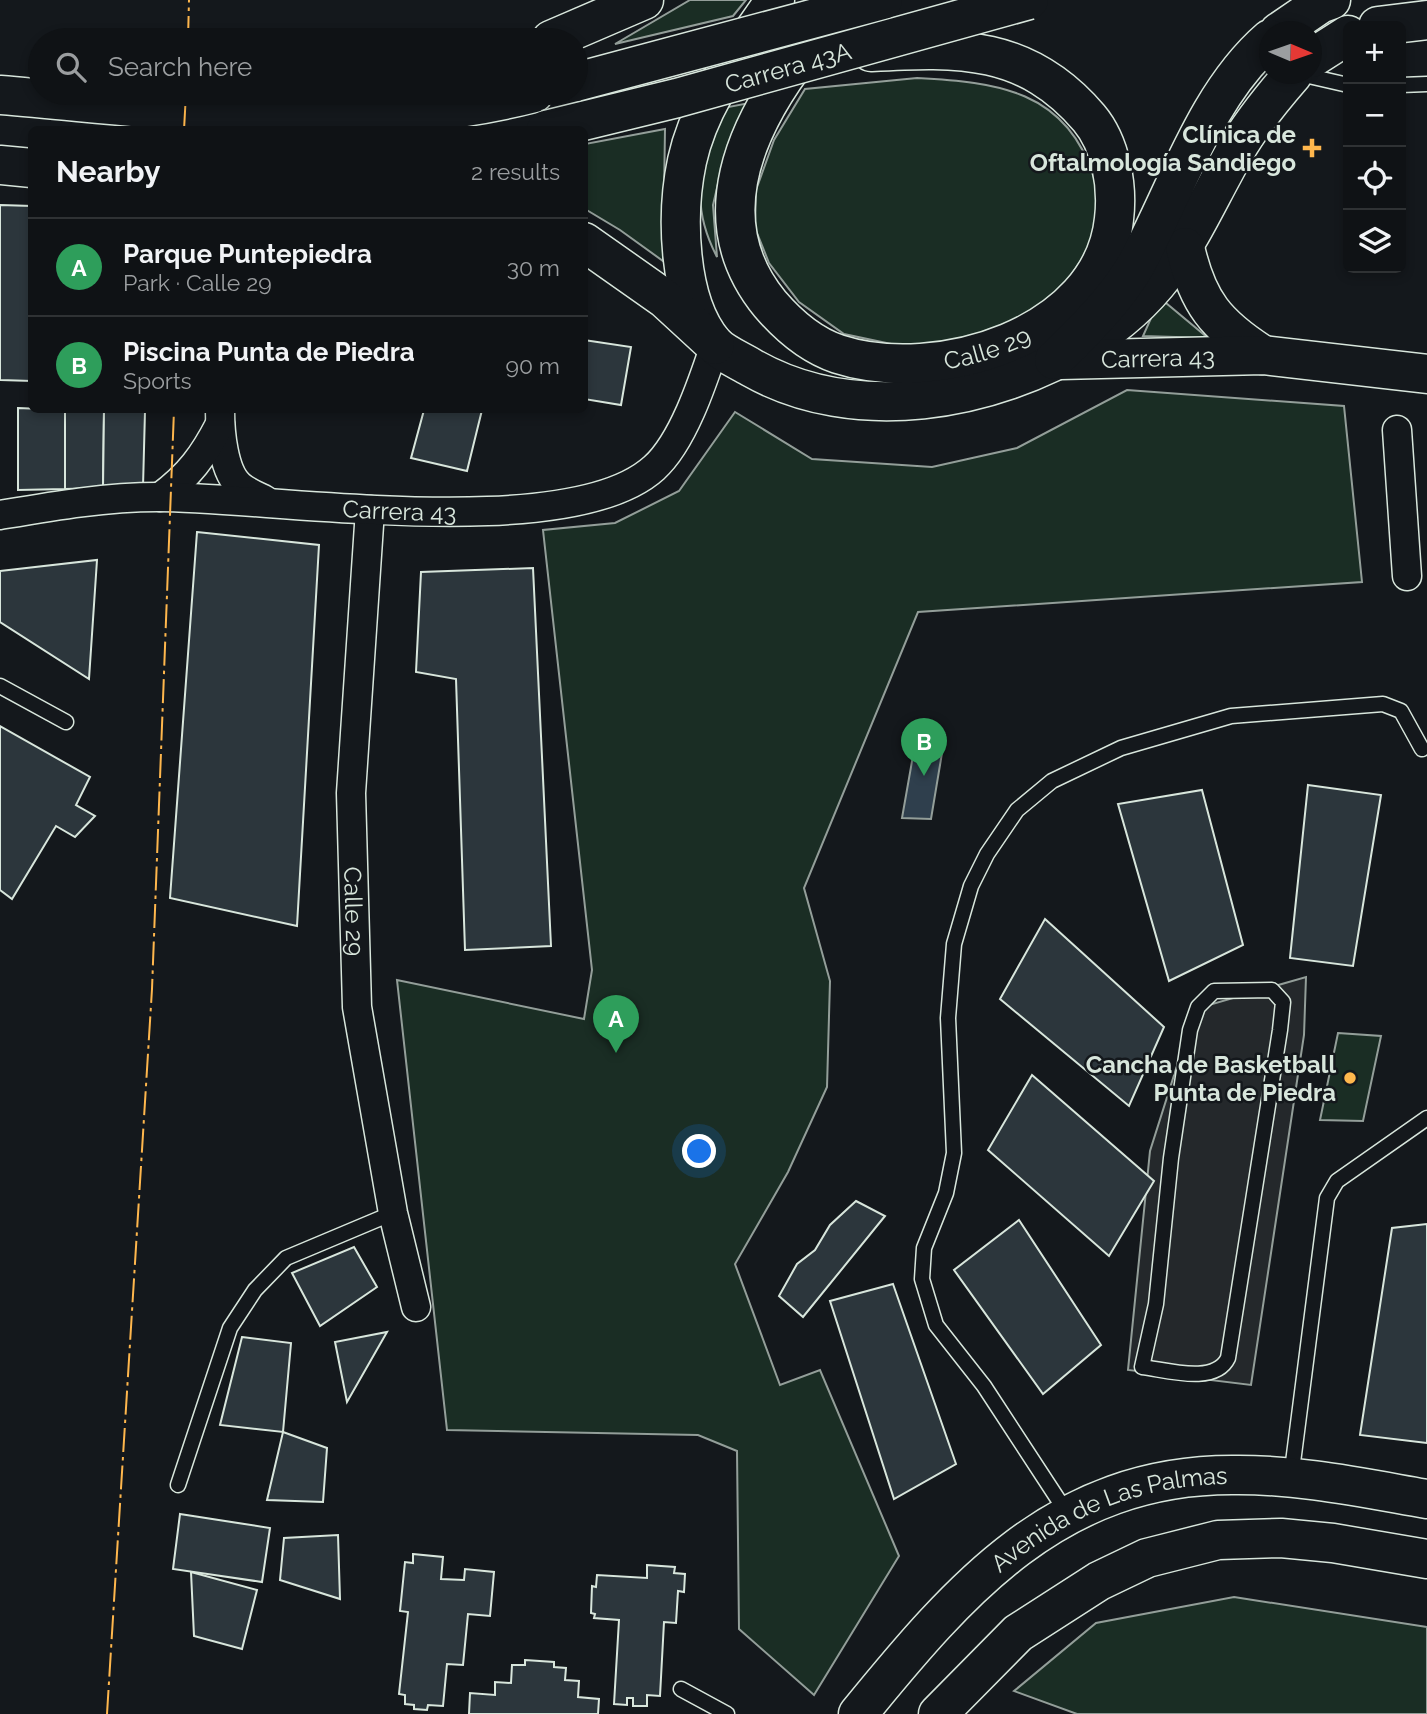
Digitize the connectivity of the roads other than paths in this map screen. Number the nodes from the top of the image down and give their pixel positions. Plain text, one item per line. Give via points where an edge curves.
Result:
1 (644, 0) edge
2 (775, 0) edge
3 (843, 0) edge
4 (883, 0) edge
5 (1030, 0) edge
6 (1331, 0) edge
7 (1427, 20) edge
8 (1297, 21) edge
9 (1406, 23) edge
10 (579, 28) edge
11 (1343, 38) edge
12 (1259, 51) edge
13 (1322, 51) edge
14 (831, 55) junction
15 (588, 79) edge
16 (1322, 79) edge
17 (1286, 84) edge
18 (1344, 84) edge
19 (1427, 84) edge
20 (1406, 85) edge
21 (28, 87) edge
22 (0, 88) edge
23 (0, 95) edge
24 (28, 97) edge
25 (120, 105) edge
26 (480, 105) edge
27 (562, 126) edge
28 (0, 159) edge
29 (28, 159) edge
30 (0, 165) edge
31 (28, 168) edge
32 (588, 245) edge
33 (1185, 247) junction
34 (715, 345) junction
35 (1263, 355) junction
36 (1054, 360) junction
37 (1427, 374) edge
38 (220, 417) edge
39 (1397, 429) dead end
40 (160, 497) junction
41 (265, 500) junction
42 (370, 510) junction
43 (0, 515) edge
44 (1406, 576) dead end
45 (0, 686) edge
46 (66, 722) dead end
47 (1422, 749) dead end
48 (1272, 990) joint
49 (1427, 1118) edge
50 (393, 1213) junction
51 (416, 1307) dead end
52 (1291, 1478) junction
53 (178, 1485) dead end
54 (1427, 1499) edge
55 (1068, 1515) junction
56 (1427, 1559) edge
57 (681, 1689) dead end
58 (727, 1714) edge
59 (858, 1714) edge
60 (938, 1714) edge

1 - 10 main road
2 - 34 main road via 717,86 687,160 681,196 682,261 700,318
3 - 14 main road, Calle 29, bridge via 772,95 741,165 735,203 740,253 754,284 781,317 837,354 907,364 945,362 979,353 1025,335 1067,308 1105,257 1117,196 1109,159 1092,122 1070,96 1043,75 1004,59 958,50
4 - 15 main road, Carrera 43A, bridge
5 - 14 main road, Carrera 43A, bridge
6 - 8 main road
7 - 9 main road
11 - 13 main road
12 - 36 main road via 1224,95 1198,138 1130,273 1086,330
14 - 27 main road, Carrera 43A, bridge
16 - 18 lane
17 - 33 main road via 1238,148
19 - 20 lane
21 - 22 main road
23 - 24 main road
25 - 26 main road via 300,117 427,113
28 - 29 main road
30 - 31 main road
32 - 34 main road, Calle 29 via 665,299
33 - 35 main road, Carrera 43 via 1191,273 1209,311
33 - 36 main road via 1140,303
34 - 36 main road, Calle 29 via 783,383 837,398 876,401 970,391
34 - 42 street, Carrera 43 via 674,440 656,467 639,479 579,501 522,509
35 - 36 main road, Carrera 43
35 - 37 main road, Carrera 43
38 - 40 street via 203,457
38 - 41 street via 231,474 239,485
39 - 44 street
40 - 41 street, Carrera 43
40 - 43 street, Carrera 43 via 99,498
41 - 42 street, Carrera 43
42 - 50 street, Calle 29 via 351,793 357,1007
45 - 46 lane
47 - 55 lane via 1401,711 1383,704 1231,716 1121,748 1052,781 1017,810 986,854 971,886 954,944 948,1018 954,1153 946,1194 924,1248 922,1279 936,1325 984,1386
48 - 48 lane via 1214,991 1198,1007 1190,1030 1156,1304 1142,1367 1211,1374 1228,1358 1280,1030 1283,1002
49 - 52 lane via 1337,1181 1327,1199
50 - 51 street, Calle 29
50 - 53 lane via 286,1258 255,1290 230,1328
52 - 54 main road, Avenida de Las Palmas
52 - 55 main road, Avenida de Las Palmas via 1231,1475 1170,1481 1132,1489
55 - 59 main road, Avenida de Las Palmas via 1028,1536 998,1560 941,1616
56 - 60 main road, Avenida de Las Palmas via 1281,1538 1219,1541 1147,1558 1100,1581 1018,1633
57 - 58 lane

